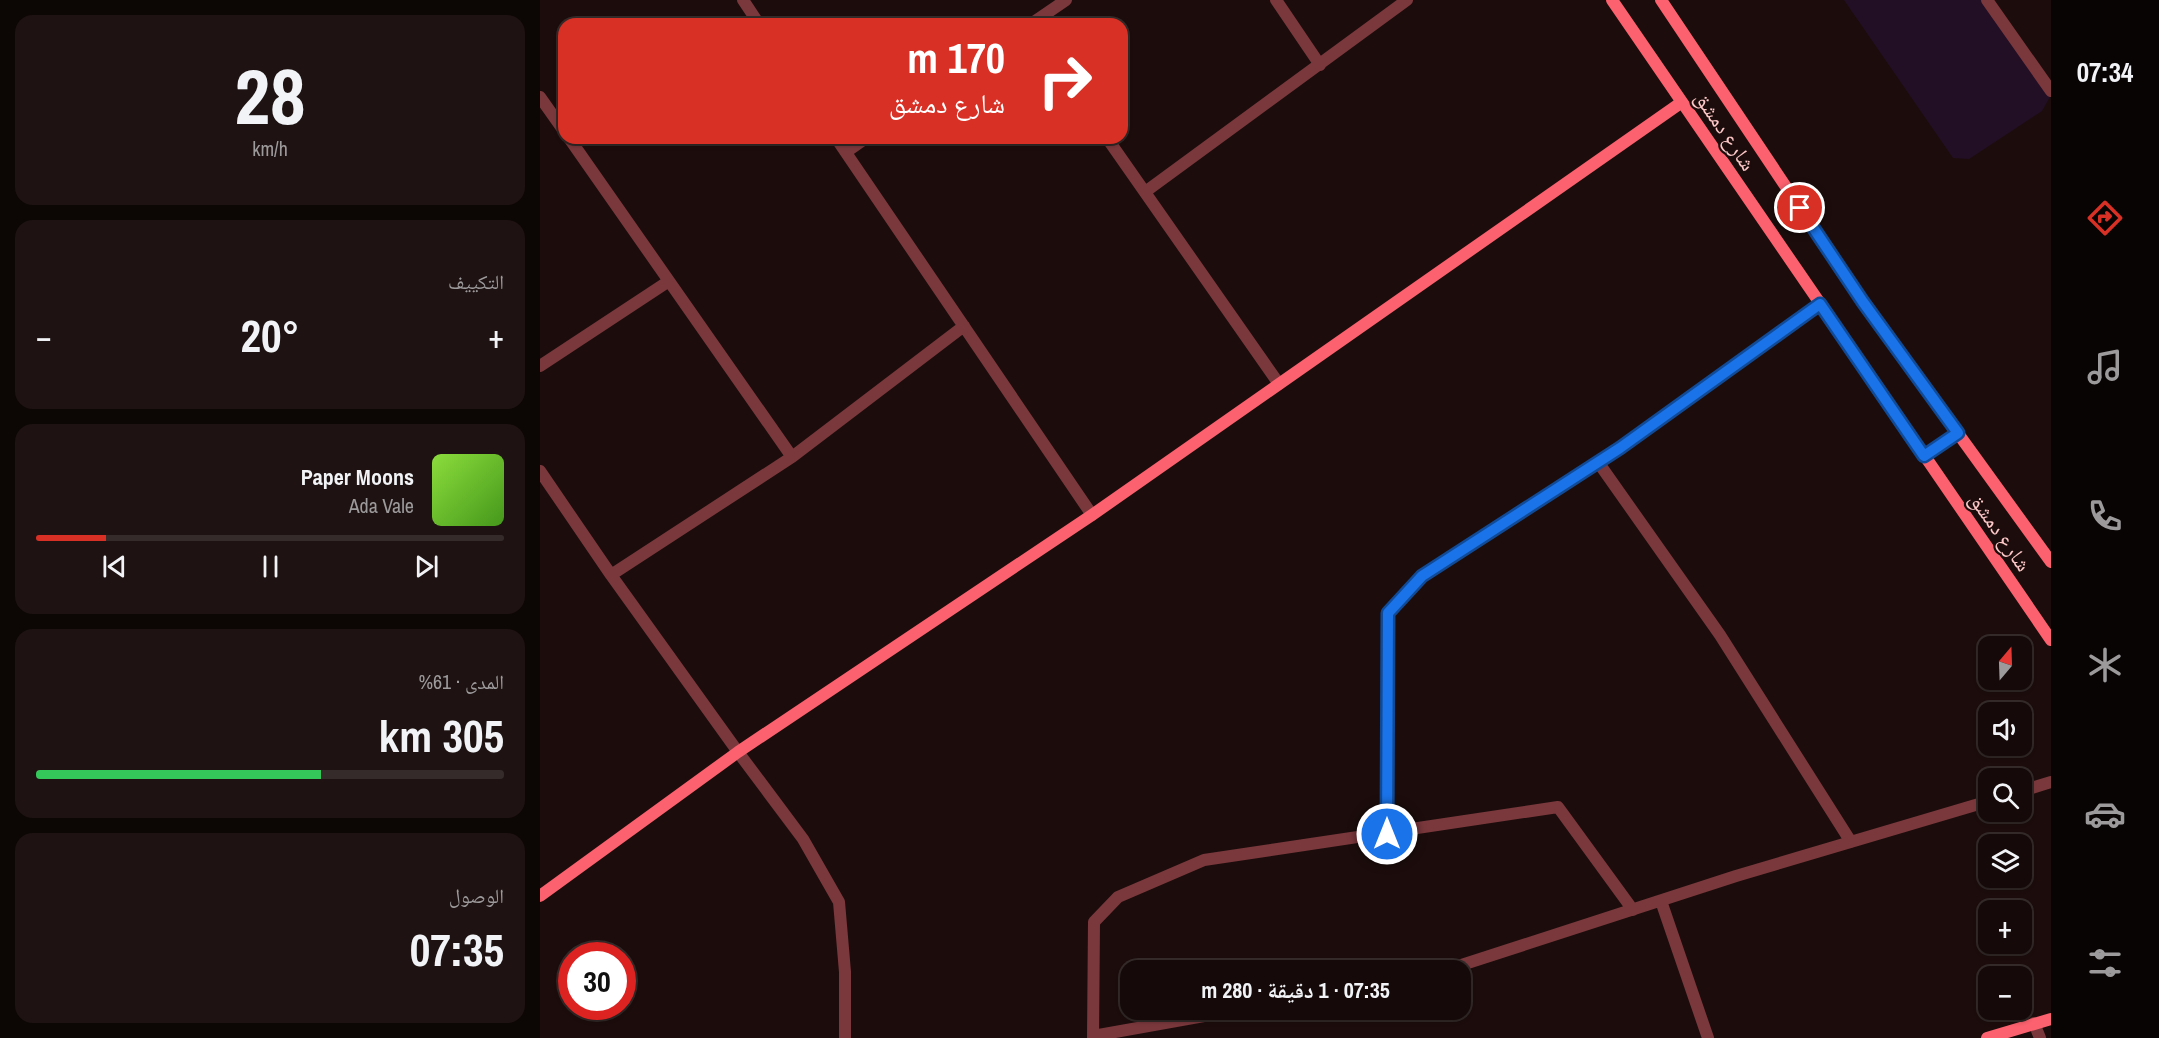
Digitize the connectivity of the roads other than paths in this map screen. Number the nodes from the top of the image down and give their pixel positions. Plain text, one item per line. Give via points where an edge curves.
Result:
1 (743, 0) edge
2 (1066, 0) edge
3 (1276, 0) edge
4 (1407, 0) edge
5 (1612, 0) edge
6 (1661, 0) edge
7 (1987, 0) edge
8 (755, 18) edge
9 (1040, 18) edge
10 (1320, 65) junction
11 (2051, 91) edge
12 (541, 102) edge
13 (1682, 102) junction
14 (558, 123) edge
15 (573, 144) edge
16 (840, 144) edge
17 (857, 144) edge
18 (1111, 144) edge
19 (846, 152) junction
20 (1145, 192) junction
21 (669, 281) junction
22 (1820, 304) junction
23 (964, 326) junction
24 (540, 366) edge
25 (1279, 384) junction
26 (1958, 433) junction
27 (1924, 456) junction
28 (792, 457) junction
29 (1598, 462) junction
30 (540, 471) edge
31 (1092, 515) junction
32 (2051, 562) edge
33 (611, 575) junction
34 (2051, 640) edge
35 (738, 752) junction
36 (2051, 782) edge
37 (2032, 788) edge
38 (1978, 804) edge
39 (1387, 834) junction
40 (1851, 842) junction
41 (541, 892) edge
42 (1661, 901) junction
43 (1633, 910) junction
44 (1471, 962) edge
45 (2051, 1019) edge
46 (1184, 1020) edge
47 (2034, 1023) junction
48 (1093, 1037) edge
49 (845, 1038) edge
50 (1708, 1038) edge
51 (1987, 1038) edge
52 (2040, 1038) edge

1 - 8 street
2 - 9 street
3 - 10 street
4 - 10 street
5 - 13 main road, شارع دمشق
6 - 26 main road, شارع دمشق via 1863,302
7 - 11 street
10 - 20 street
12 - 14 street
13 - 22 main road, شارع دمشق
13 - 25 main road
15 - 21 street
16 - 19 street
17 - 19 street
18 - 20 street
19 - 23 street
20 - 25 street
21 - 24 street
21 - 28 street
22 - 27 main road, شارع دمشق
22 - 29 street
23 - 28 street
23 - 31 street
25 - 31 main road
26 - 27 main road
26 - 32 main road, شارع دمشق
27 - 34 main road, شارع دمشق
28 - 33 street
29 - 39 street via 1422,576 1388,613
29 - 40 street via 1720,635
30 - 33 street
31 - 35 main road
33 - 35 street
35 - 41 main road
35 - 49 street via 803,839 839,902
36 - 37 street
38 - 40 street
39 - 43 street via 1558,807
39 - 48 street via 1204,860 1118,897 1094,922
40 - 42 street
42 - 43 street
42 - 50 street
43 - 44 street
45 - 47 main road
46 - 48 street
47 - 51 main road
47 - 52 street

